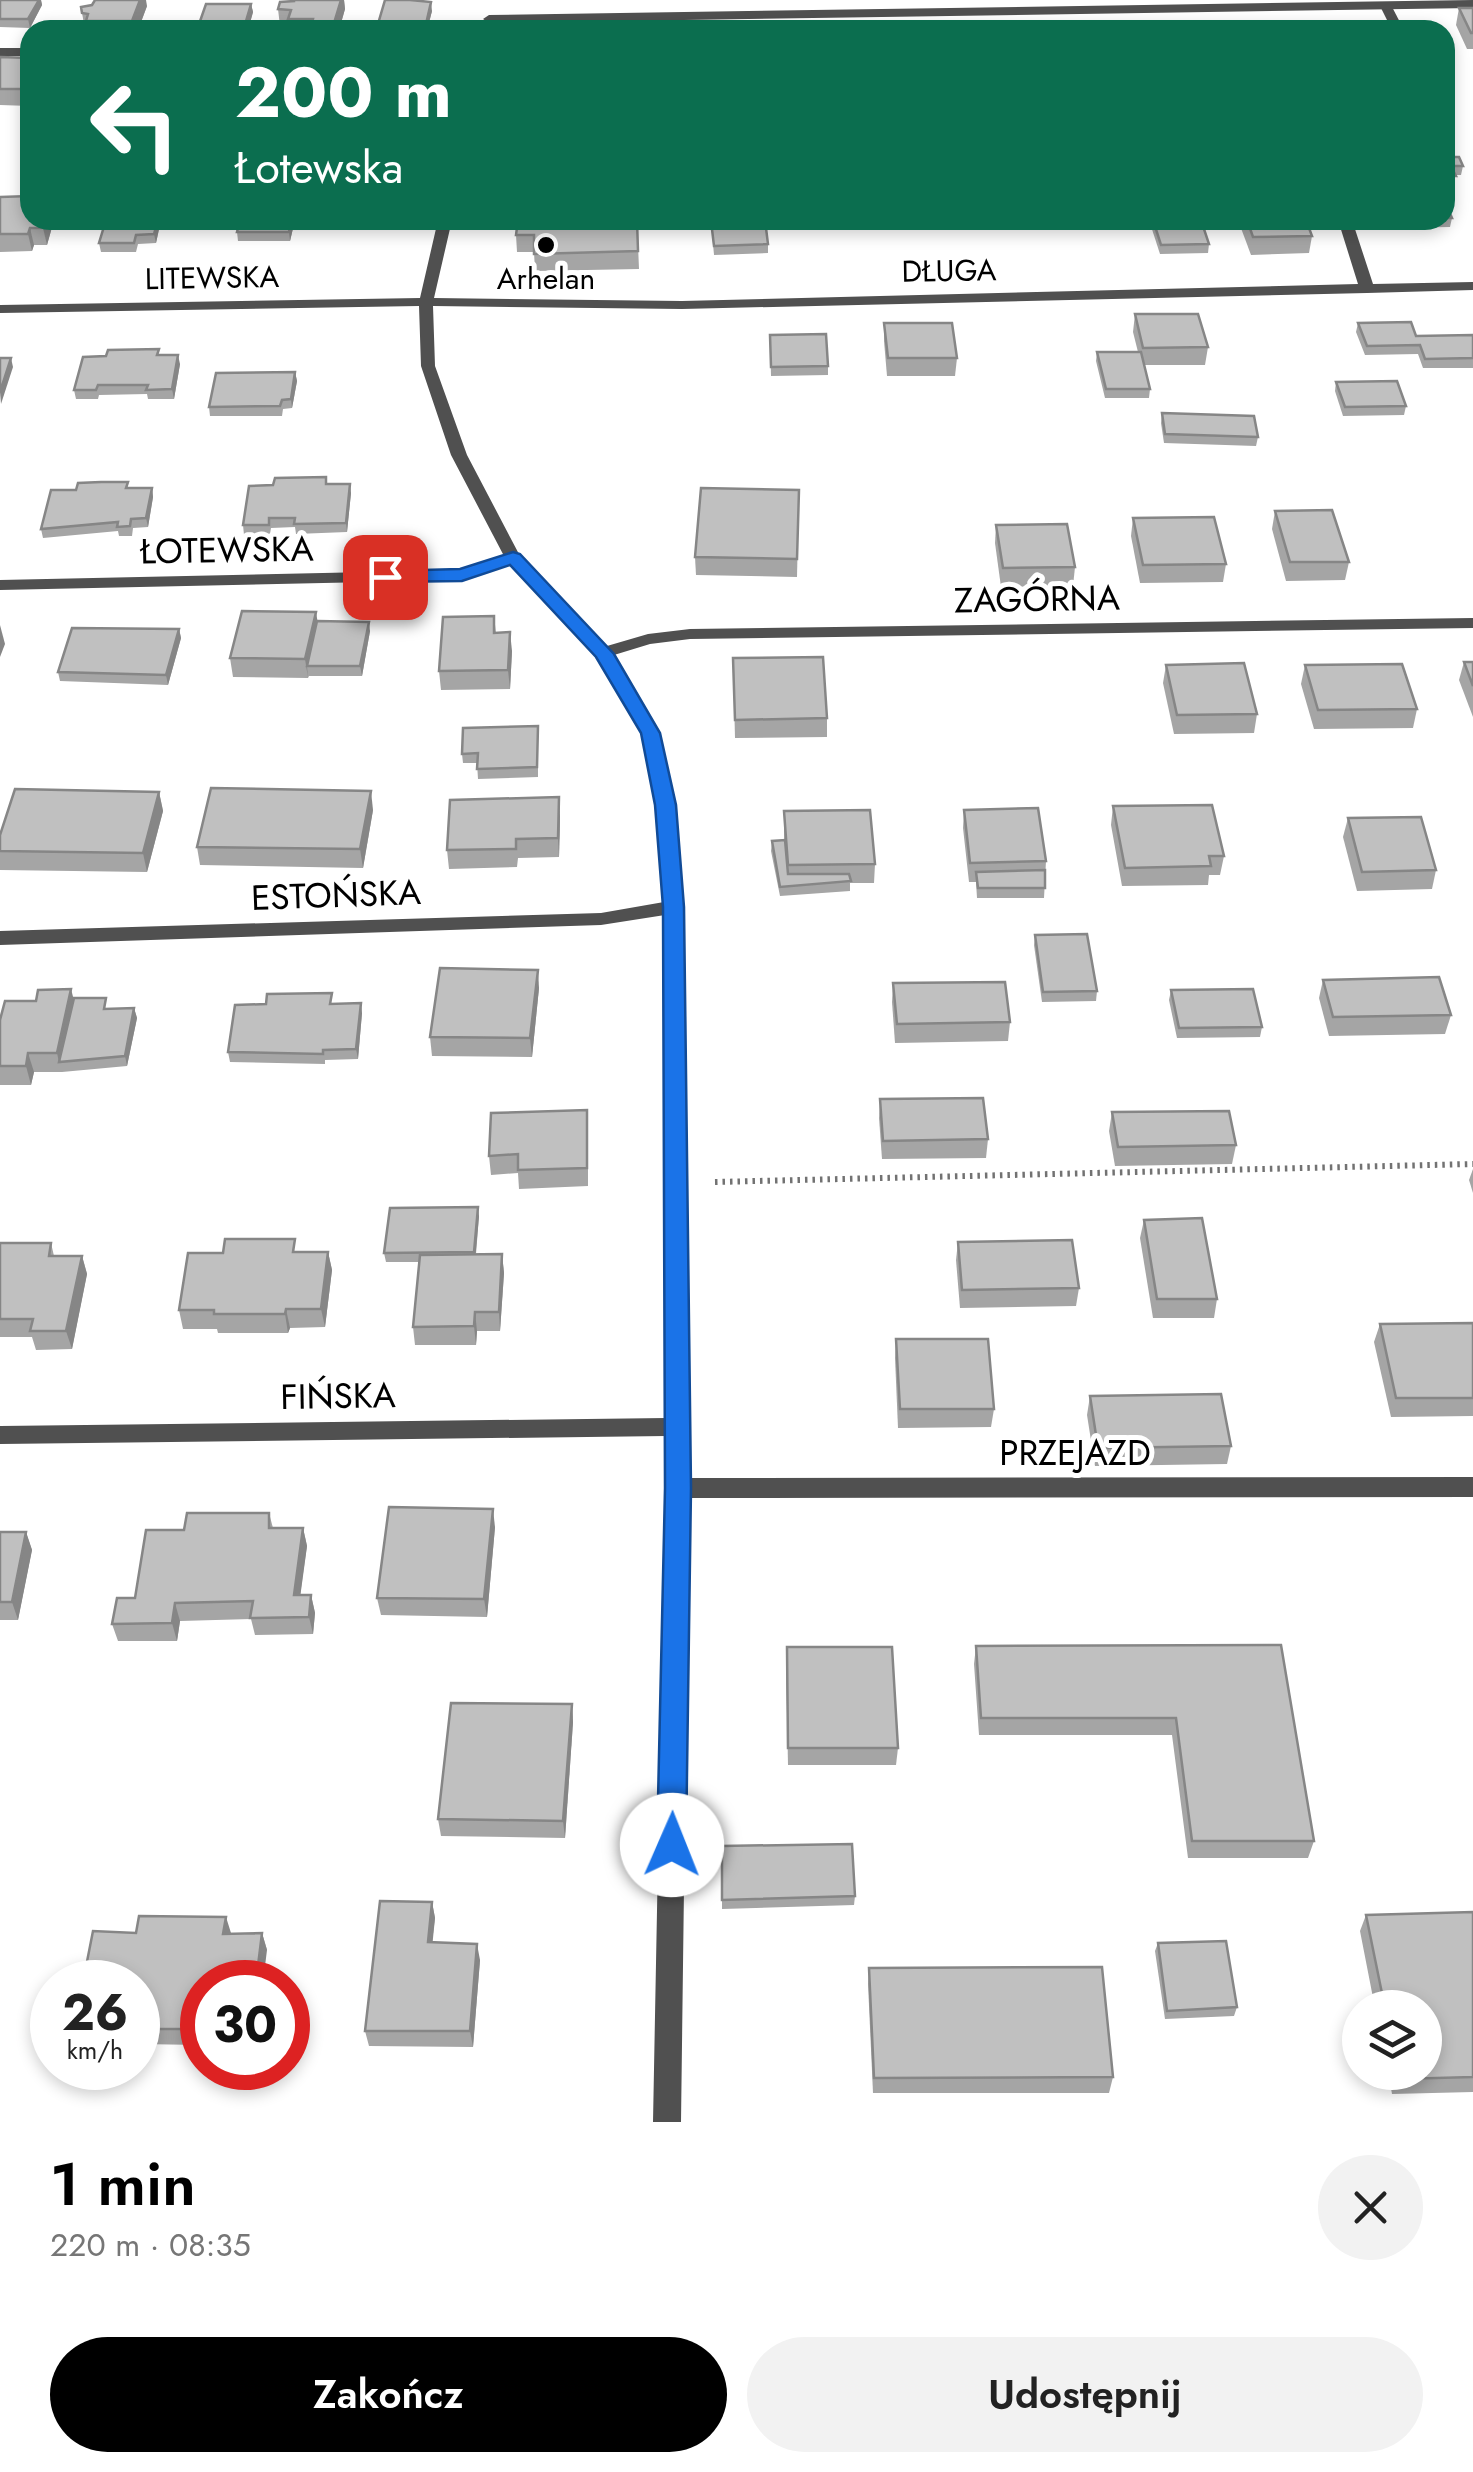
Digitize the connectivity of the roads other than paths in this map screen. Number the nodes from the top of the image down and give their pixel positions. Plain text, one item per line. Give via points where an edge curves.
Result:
1 (1328, 4) edge
2 (1473, 4) edge
3 (965, 6) edge
4 (1386, 6) junction
5 (594, 20) edge
6 (1393, 20) edge
7 (443, 230) edge
8 (1348, 230) edge
9 (1473, 286) edge
10 (1367, 288) junction
11 (426, 302) junction
12 (0, 308) edge
13 (513, 558) junction
14 (0, 585) edge
15 (1473, 623) edge
16 (604, 654) junction
17 (674, 907) junction
18 (0, 938) edge
19 (676, 1427) junction
20 (0, 1435) edge
21 (1473, 1487) edge
22 (678, 1488) junction
23 (667, 2122) edge

1 - 3 street
1 - 4 street
2 - 4 street
3 - 5 street
4 - 6 street
7 - 11 street
8 - 10 street
9 - 10 street, DŁUGA
10 - 11 street, DŁUGA via 682,305
11 - 12 street, LITEWSKA
11 - 13 street via 428,366 460,454
13 - 14 street, ŁOTEWSKA via 462,575
13 - 16 street
15 - 16 street, ZAGÓRNA via 690,634
16 - 17 street via 650,733 666,805
17 - 18 street, ESTOŃSKA via 601,920
17 - 19 street
19 - 20 street, FIŃSKA
19 - 22 street
21 - 22 street, PRZEJAZD
22 - 23 street

